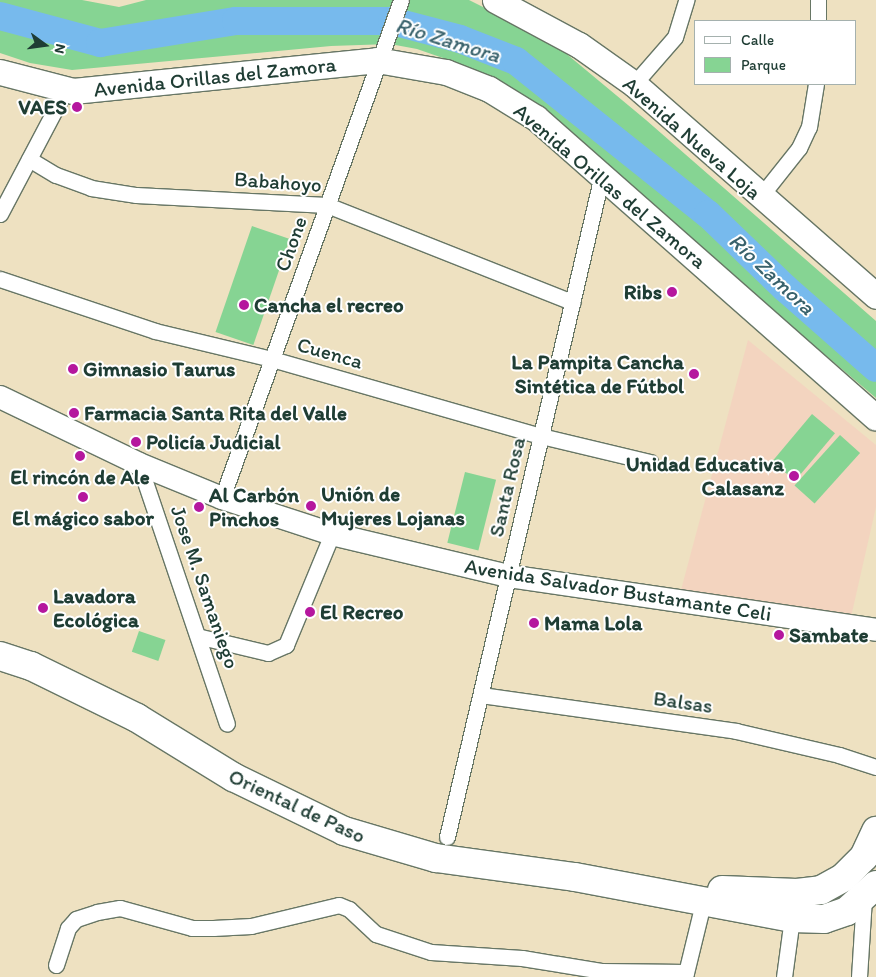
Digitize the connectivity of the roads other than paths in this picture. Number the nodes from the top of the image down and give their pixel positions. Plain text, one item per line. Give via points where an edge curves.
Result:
1 (401, 0) edge
2 (495, 0) edge
3 (686, 0) edge
4 (818, 0) edge
5 (818, 20) edge
6 (377, 60) junction
7 (0, 72) edge
8 (634, 84) junction
9 (816, 85) edge
10 (66, 90) junction
11 (29, 159) junction
12 (602, 176) junction
13 (760, 197) junction
14 (327, 205) junction
15 (0, 214) edge
16 (0, 279) edge
17 (876, 296) edge
18 (572, 302) junction
19 (272, 359) junction
20 (0, 397) edge
21 (876, 418) edge
22 (541, 436) junction
23 (650, 462) dead end
24 (139, 464) junction
25 (222, 498) junction
26 (332, 534) junction
27 (508, 576) junction
28 (876, 630) edge
29 (200, 637) junction
30 (0, 656) edge
31 (481, 695) junction
32 (227, 724) dead end
33 (876, 767) edge
34 (876, 831) edge
35 (447, 837) dead end
36 (870, 859) edge
37 (870, 892) edge
38 (705, 895) junction
39 (792, 918) junction
40 (56, 965) dead end
41 (686, 974) edge
42 (784, 977) edge
43 (859, 977) edge

1 - 6 street, Chone
2 - 8 main road, Avenida Nueva Loja via 579,45
3 - 8 street via 674,37
4 - 5 street
6 - 10 main road, Avenida Orillas del Zamora
6 - 12 main road, Avenida Orillas del Zamora via 446,72 489,89 536,118
6 - 14 street, Chone
7 - 10 main road, Avenida Orillas del Zamora
8 - 13 main road, Avenida Nueva Loja
9 - 13 street via 809,127 799,148
10 - 11 street
11 - 14 street, Babahoyo via 56,175 91,188 136,195
11 - 15 street
12 - 18 street, Santa Rosa
12 - 21 main road, Avenida Orillas del Zamora
13 - 17 main road, Avenida Nueva Loja
14 - 18 street, Babahoyo
14 - 19 street, Chone
16 - 19 street, Cuenca via 155,331
18 - 22 street, Santa Rosa
19 - 22 street, Cuenca
19 - 25 street, Chone
20 - 24 main road, Avenida Salvador Bustamante Celi
22 - 23 street, Cuenca
22 - 27 street, Santa Rosa
24 - 25 main road, Avenida Salvador Bustamante Celi
24 - 29 street, Jose M. Samaniego
25 - 26 main road, Avenida Salvador Bustamante Celi
26 - 27 main road, Avenida Salvador Bustamante Celi
26 - 29 street via 286,645 268,653
27 - 28 main road, Avenida Salvador Bustamante Celi
27 - 31 street, Santa Rosa
29 - 32 street, Jose M. Samaniego
30 - 38 highway, Oriental de Paso via 31,666 137,718 233,777 374,842 436,858
31 - 33 street, Balsas via 736,731
31 - 35 street, Santa Rosa
34 - 36 highway
36 - 38 highway via 821,890
37 - 39 highway via 847,911 824,919
37 - 43 street
38 - 39 highway
38 - 41 street
39 - 42 street
40 - 41 street via 68,928 76,919 97,912 120,908 192,928 213,928 251,926 339,905 349,908 376,934 431,952 522,958 602,971

